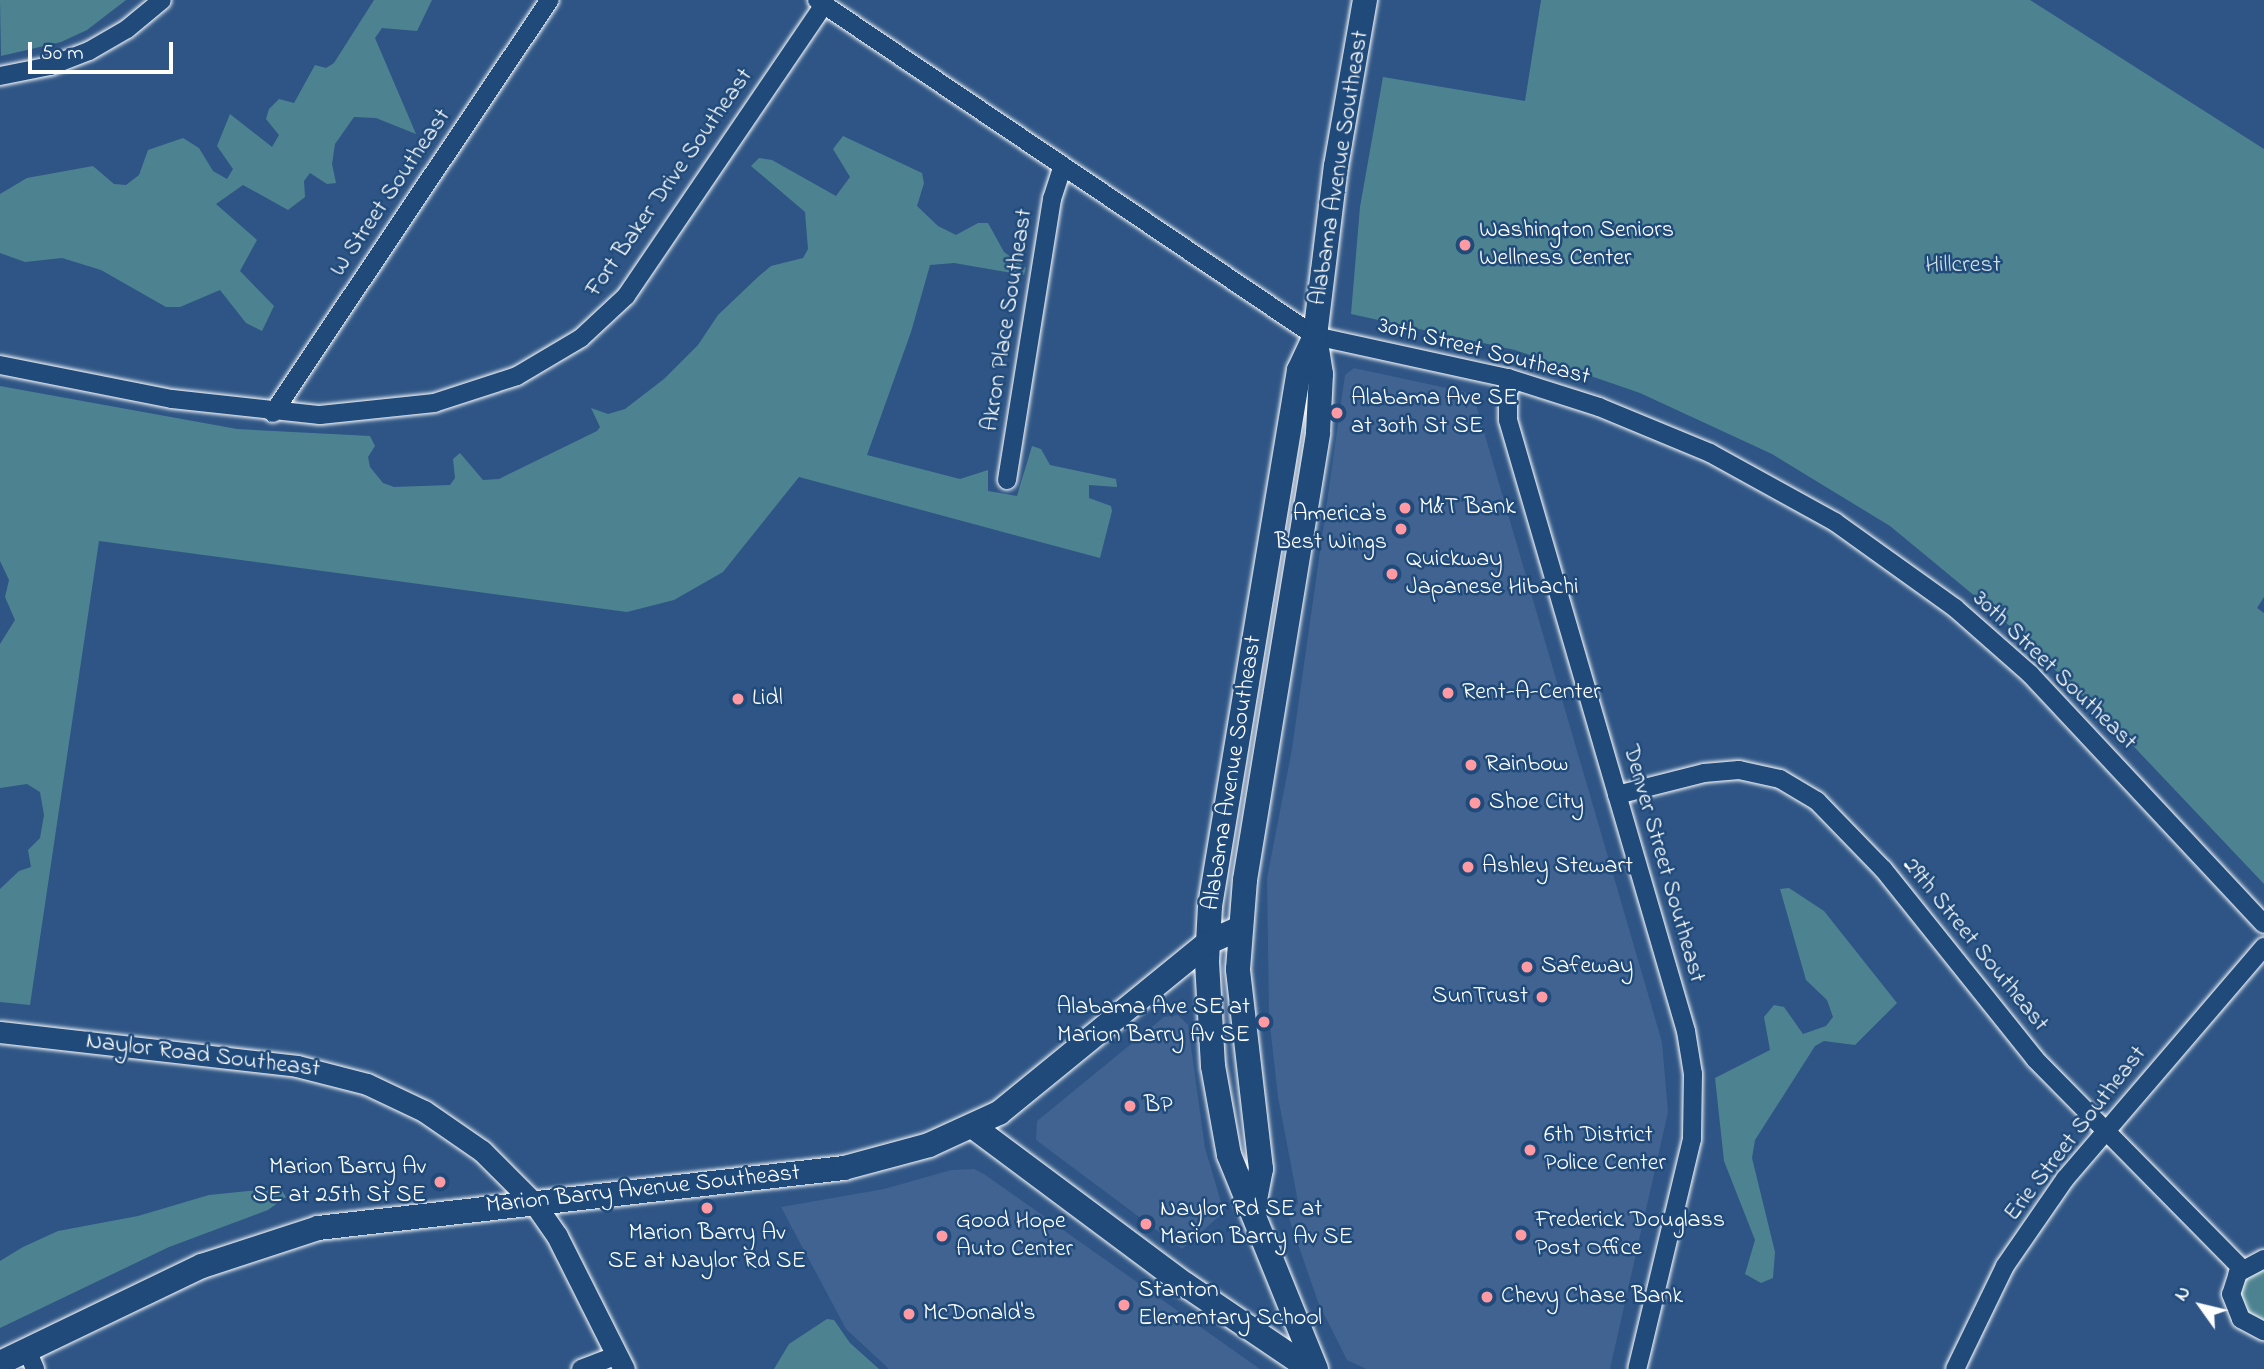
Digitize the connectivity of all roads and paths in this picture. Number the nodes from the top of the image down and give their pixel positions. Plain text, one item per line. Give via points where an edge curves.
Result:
1 (162, 0) edge
2 (550, 0) edge
3 (1366, 0) edge
4 (820, 3) edge
5 (0, 76) edge
6 (1062, 168) junction
7 (1315, 336) junction
8 (0, 365) edge
9 (1508, 378) junction
10 (273, 413) junction
11 (1007, 480) dead end
12 (1618, 795) junction
13 (2264, 924) edge
14 (1241, 928) junction
15 (1209, 942) junction
16 (2264, 947) edge
17 (0, 1032) edge
18 (975, 1128) junction
19 (2106, 1131) junction
20 (534, 1203) junction
21 (1253, 1210) junction
22 (2264, 1259) edge
23 (2242, 1269) junction
24 (2264, 1331) edge
25 (31, 1360) edge
26 (619, 1362) edge
27 (0, 1363) edge
28 (581, 1369) edge
29 (1310, 1369) edge
30 (1316, 1369) edge
31 (1637, 1369) edge
32 (1955, 1369) edge

1 - 5 street via 127,29 89,51 50,66
2 - 10 street, W Street Southeast
3 - 7 main road, Alabama Avenue Southeast via 1336,166
4 - 6 street, 30th Street Southeast
4 - 10 street, Fort Baker Drive Southeast via 636,283 581,338 517,376 434,403 341,415
6 - 7 street, 30th Street Southeast
6 - 11 street, Akron Place Southeast via 1052,199
7 - 9 street, 30th Street Southeast
7 - 14 main road, Alabama Avenue Southeast via 1321,373 1318,433
7 - 15 main road, Alabama Avenue Southeast via 1299,370 1209,906
8 - 10 street, Fort Baker Drive Southeast via 117,390
9 - 12 street, Denver Street Southeast via 1508,420
9 - 13 street, 30th Street Southeast via 1599,407 1710,453 1794,497 1915,577 2030,674
12 - 19 street, 29th Street Southeast via 1730,770 1764,774 1803,791 1849,830 2016,1037
12 - 31 street, Denver Street Southeast via 1686,1031 1695,1096 1692,1139
14 - 15 main road, Marion Barry Avenue Southeast
14 - 21 main road, Alabama Avenue Southeast via 1242,1024 1261,1169
15 - 18 main road, Marion Barry Avenue Southeast via 1014,1103
15 - 21 main road, Alabama Avenue Southeast via 1213,1066 1221,1120 1237,1179
16 - 19 street, Erie Street Southeast
17 - 20 street, Naylor Road Southeast via 297,1066 351,1079 424,1111 454,1130 502,1169
18 - 20 main road, Marion Barry Avenue Southeast via 915,1150 844,1168
18 - 29 main road via 1186,1285
19 - 23 street, 29th Street Southeast
19 - 32 street, Erie Street Southeast via 2065,1179 2005,1266
20 - 25 main road, Marion Barry Avenue Southeast via 362,1220 283,1236 202,1266
20 - 26 street, Naylor Road Southeast via 563,1247
21 - 30 main road, Alabama Avenue Southeast
22 - 23 street
23 - 24 street via 2231,1288 2232,1305 2245,1323
25 - 27 main road, Marion Barry Avenue Southeast
26 - 28 street

